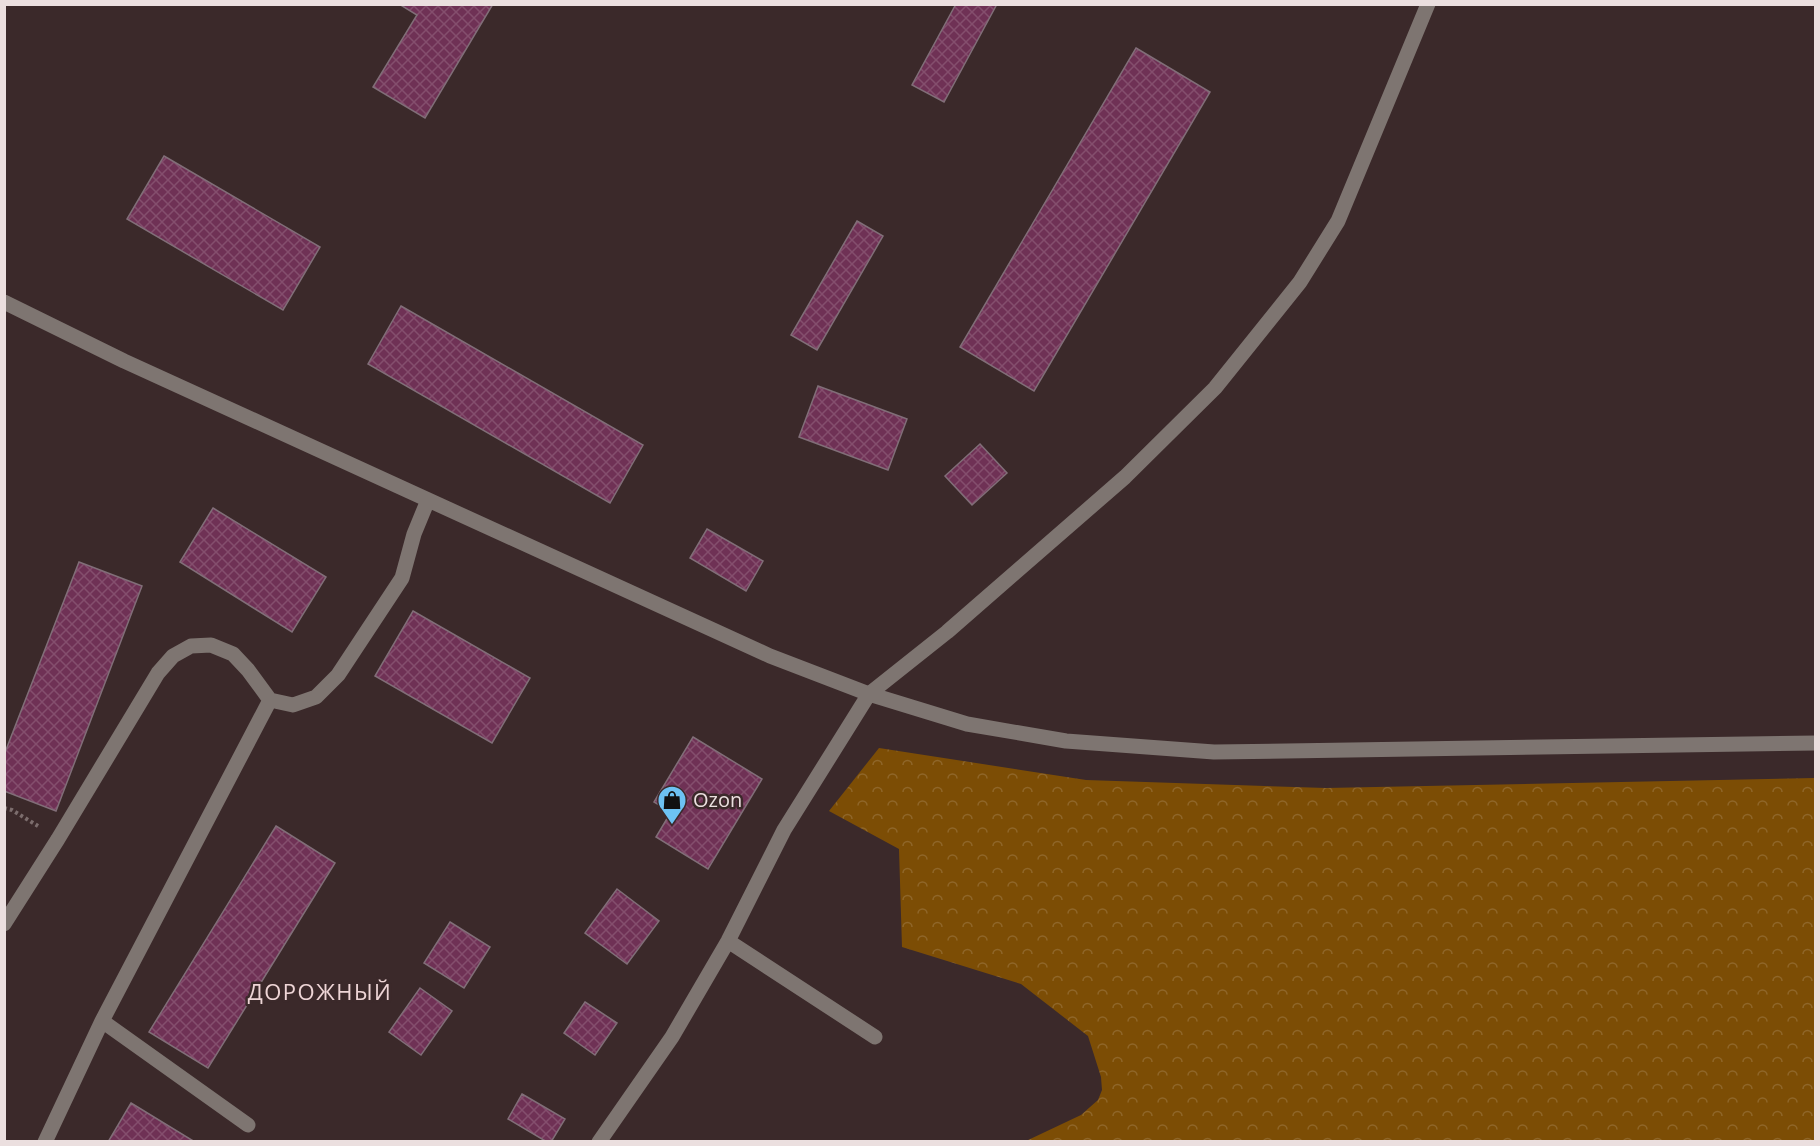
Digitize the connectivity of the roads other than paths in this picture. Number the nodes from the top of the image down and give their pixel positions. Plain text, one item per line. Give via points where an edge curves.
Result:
1 (1428, 4) edge
2 (4, 302) edge
3 (428, 500) junction
4 (869, 694) junction
5 (270, 700) junction
6 (1815, 743) edge
7 (4, 924) edge
8 (728, 941) junction
9 (102, 1021) junction
10 (875, 1037) dead end
11 (248, 1125) dead end
12 (45, 1142) edge
13 (599, 1142) edge

1 - 4 street via 1338,221 1300,282 1215,388 1125,477 947,632
2 - 3 street
3 - 4 street via 770,656
3 - 5 street via 402,578 338,675 316,697 293,705
4 - 6 street via 967,724 1066,741 1214,752
4 - 8 street via 784,830
5 - 7 street via 233,654 212,645 191,646 173,656 158,673
5 - 9 street
8 - 10 street
8 - 13 street via 672,1037
9 - 11 street
9 - 12 street

